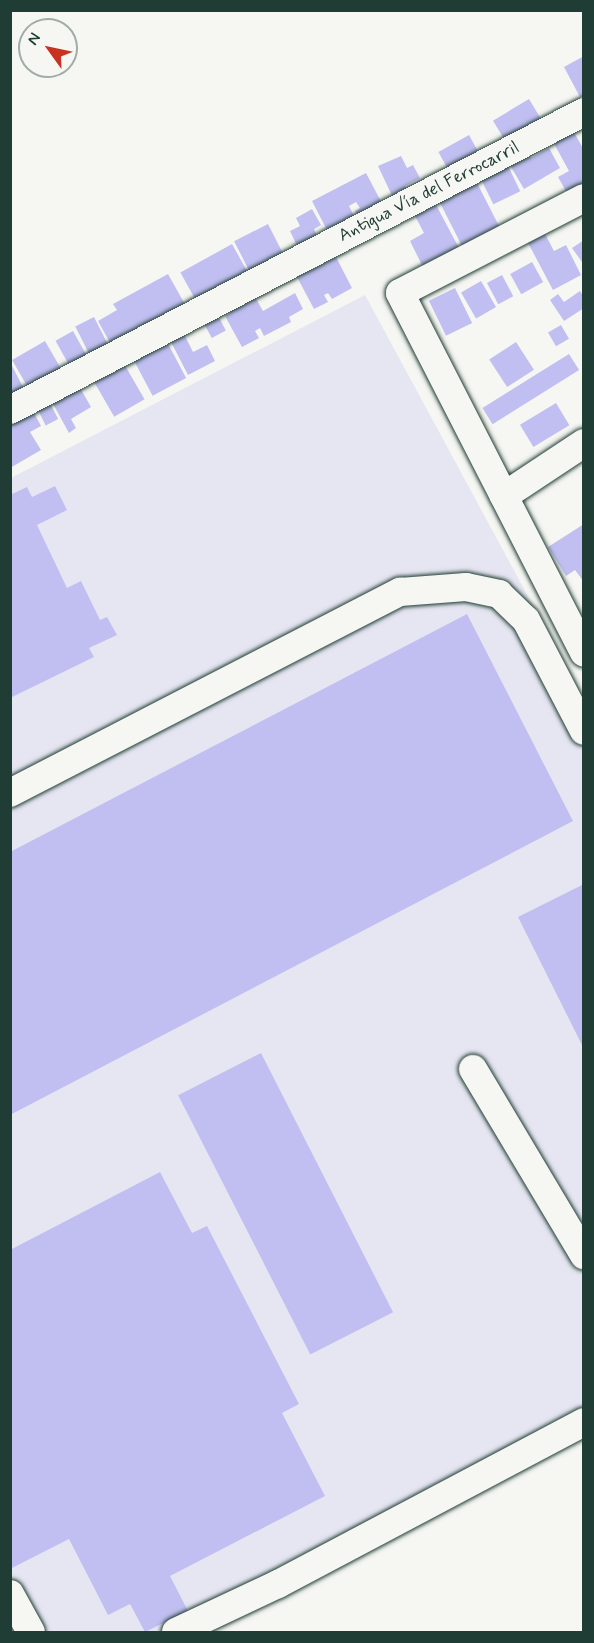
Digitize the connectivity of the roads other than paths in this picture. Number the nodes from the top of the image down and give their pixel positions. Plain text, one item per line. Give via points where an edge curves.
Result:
1 (584, 112) edge
2 (584, 198) edge
3 (10, 410) edge
4 (584, 443) edge
5 (504, 496) junction
6 (584, 653) edge
7 (584, 731) edge
8 (10, 793) edge
9 (473, 1070) dead end
10 (584, 1255) edge
11 (584, 1422) edge
12 (10, 1594) edge
13 (31, 1632) edge
14 (176, 1632) edge

1 - 3 street, Antigua Vía del Ferrocarril
2 - 5 street via 400,293
4 - 5 street
5 - 6 street
7 - 8 street via 526,620 499,594 466,587 400,592
9 - 10 street
11 - 14 street via 278,1584
12 - 13 street

